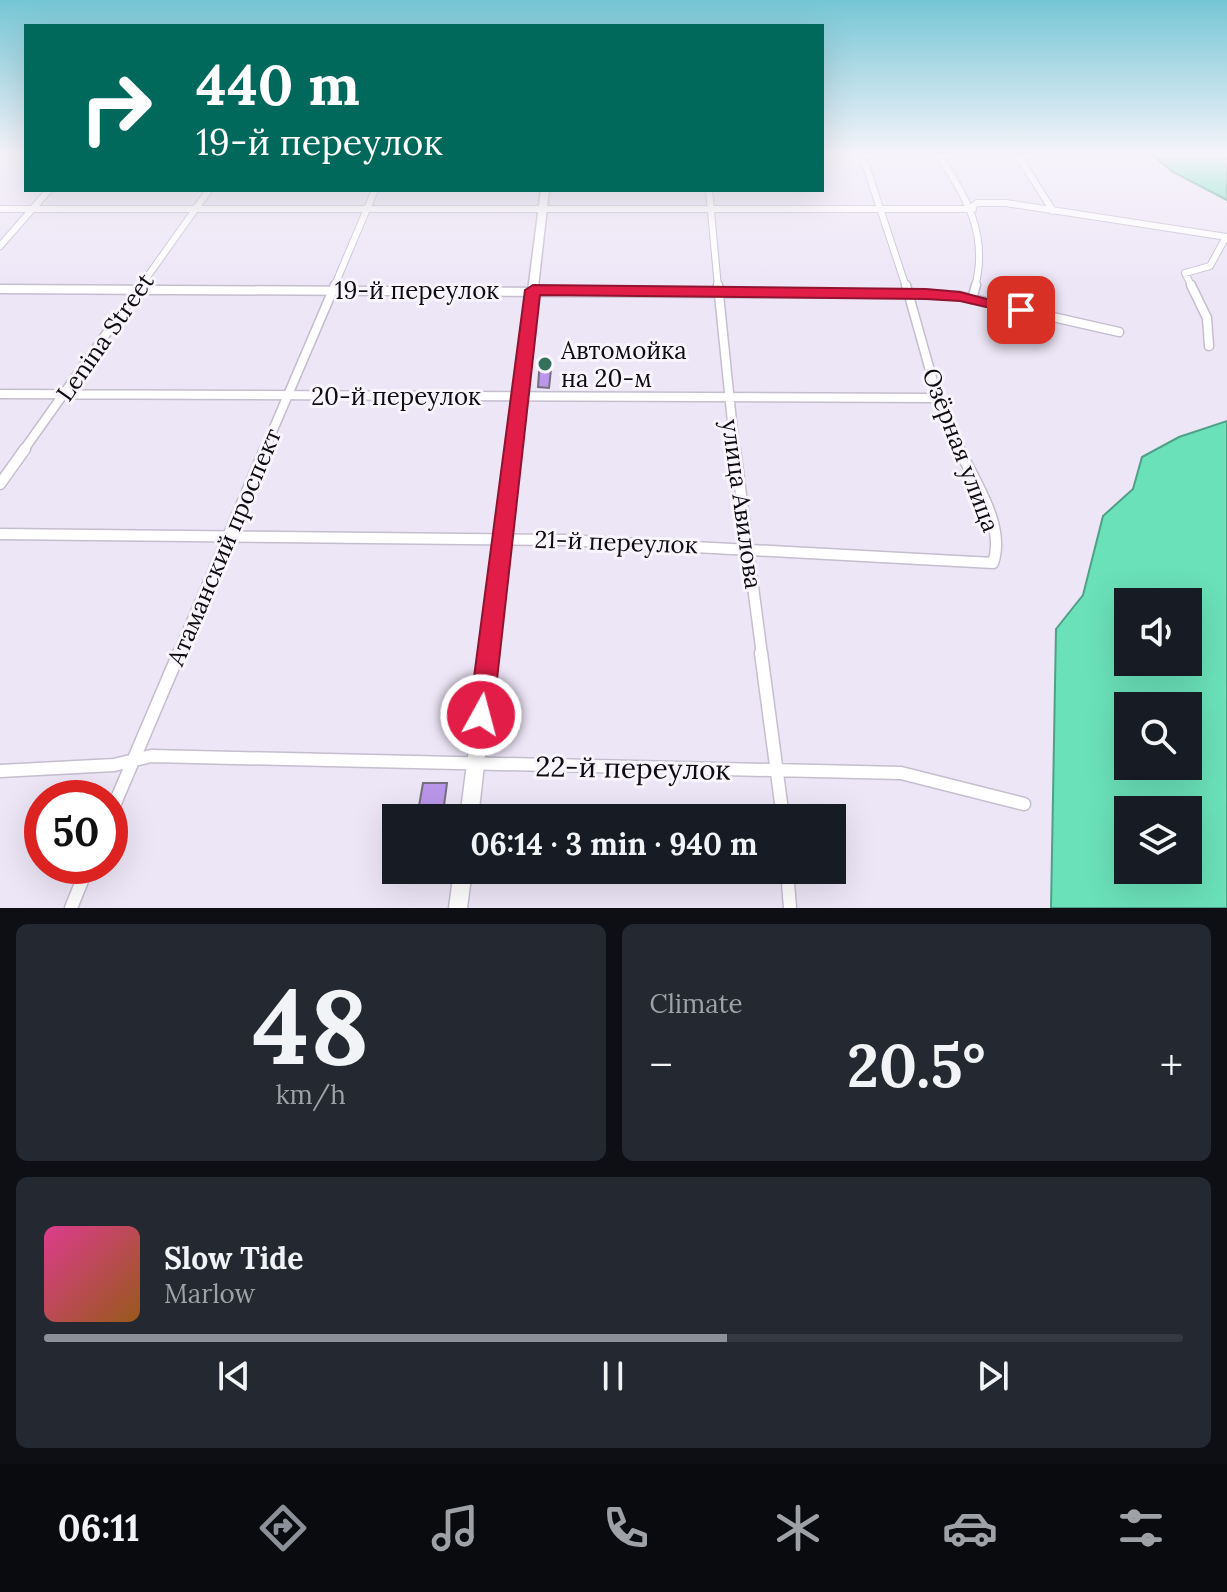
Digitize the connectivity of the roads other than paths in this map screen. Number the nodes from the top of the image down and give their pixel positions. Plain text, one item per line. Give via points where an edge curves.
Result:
1 (43, 196) edge
2 (205, 196) edge
3 (372, 196) edge
4 (544, 196) edge
5 (709, 196) edge
6 (878, 196) edge
7 (965, 196) edge
8 (1044, 196) edge
9 (197, 207) junction
10 (973, 208) junction
11 (0, 209) edge
12 (30, 209) junction
13 (367, 209) junction
14 (543, 210) junction
15 (883, 210) junction
16 (710, 211) junction
17 (1053, 211) junction
18 (1227, 237) edge
19 (0, 246) edge
20 (139, 288) junction
21 (0, 289) edge
22 (333, 290) junction
23 (533, 290) junction
24 (717, 291) junction
25 (907, 294) junction
26 (972, 299) junction
27 (1119, 332) dead end
28 (1209, 346) dead end
29 (0, 394) edge
30 (65, 394) junction
31 (288, 396) junction
32 (520, 397) junction
33 (728, 398) junction
34 (937, 398) junction
35 (0, 484) edge
36 (0, 534) edge
37 (228, 537) junction
38 (503, 539) junction
39 (748, 547) junction
40 (993, 563) joint
41 (133, 761) junction
42 (475, 765) junction
43 (0, 771) edge
44 (779, 772) junction
45 (125, 780) edge
46 (471, 804) edge
47 (782, 804) edge
48 (1024, 804) dead end
49 (81, 884) edge
50 (461, 884) edge
51 (788, 884) edge
52 (71, 908) edge
53 (458, 908) edge
54 (790, 908) edge

1 - 12 street
2 - 9 street, Lenina Street
3 - 13 street, Атаманский проспект
4 - 14 main road
5 - 16 street, улица Авилова
6 - 15 street, Озёрная улица
7 - 10 street
8 - 17 street
9 - 12 street
9 - 13 street
9 - 20 street, Lenina Street
10 - 15 street
10 - 17 street via 991,202
10 - 26 street via 980,246
11 - 12 street
12 - 19 street
13 - 14 street
13 - 22 street, Атаманский проспект
14 - 16 street
14 - 23 main road
15 - 16 street
15 - 25 street, Озёрная улица
16 - 24 street, улица Авилова
17 - 18 street
18 - 28 street via 1210,266 1185,273 1207,318
20 - 21 street, 19-й переулок
20 - 22 street, 19-й переулок
20 - 30 street, Lenina Street
22 - 23 street, 19-й переулок
22 - 31 street, Атаманский проспект
23 - 24 street, 19-й переулок
23 - 32 main road
24 - 25 street, 19-й переулок
24 - 33 street, улица Авилова
25 - 26 street, 19-й переулок
25 - 34 street, Озёрная улица
26 - 27 street, 19-й переулок
29 - 30 street, 20-й переулок
30 - 31 street, 20-й переулок
30 - 35 street, Lenina Street
31 - 32 street, 20-й переулок
31 - 37 street, Атаманский проспект
32 - 33 street, 20-й переулок
32 - 38 main road
33 - 34 street, 20-й переулок
33 - 39 street, улица Авилова
34 - 40 street, Озёрная улица via 988,509 998,549
36 - 37 street, 21-й переулок
37 - 38 street, 21-й переулок
37 - 41 street, Атаманский проспект
38 - 39 street, 21-й переулок
38 - 42 main road
39 - 40 street, 21-й переулок
39 - 44 street, улица Авилова
41 - 42 street, 22-й переулок via 197,756
41 - 43 street, 22-й переулок
41 - 45 street, Атаманский проспект
42 - 44 street, 22-й переулок
42 - 46 main road
44 - 47 street, улица Авилова
44 - 48 street, 22-й переулок via 901,773
49 - 52 street
50 - 53 main road
51 - 54 street

